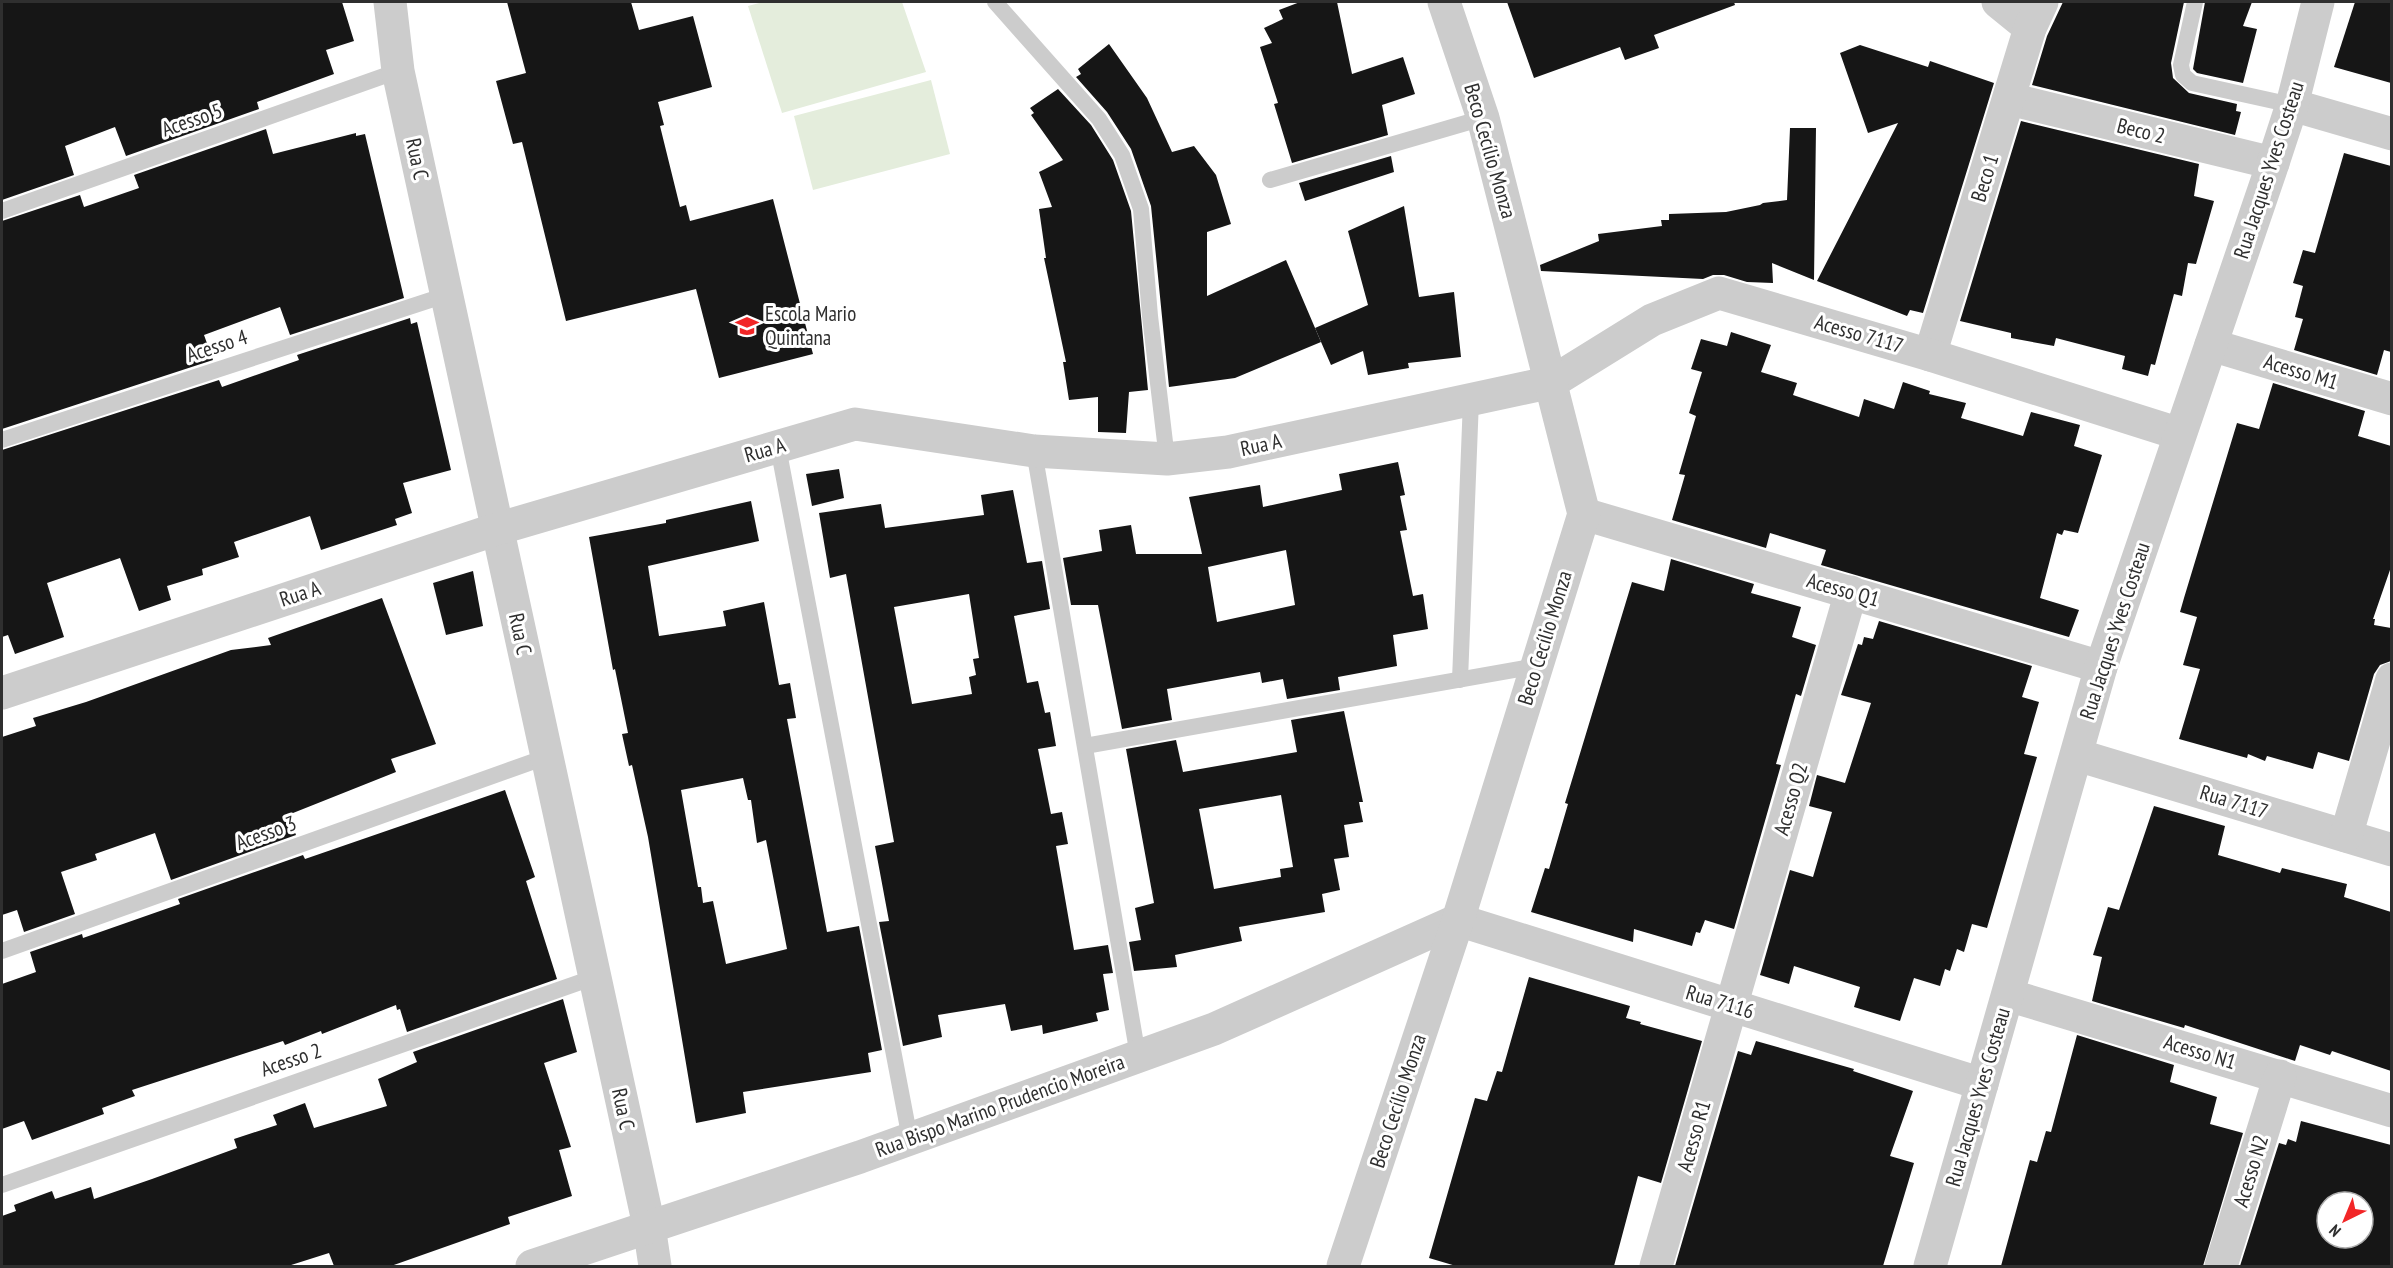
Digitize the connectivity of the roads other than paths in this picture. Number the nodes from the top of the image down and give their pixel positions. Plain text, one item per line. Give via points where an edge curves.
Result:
1 (390, 2) edge
2 (1001, 2) edge
3 (1444, 2) edge
4 (1998, 2) edge
5 (2195, 2) edge
6 (2318, 2) edge
7 (2036, 15) edge
8 (398, 71) junction
9 (2009, 99) junction
10 (2292, 105) junction
11 (1483, 118) junction
12 (2391, 134) edge
13 (2273, 163) junction
14 (1270, 180) dead end
15 (2, 211) edge
16 (446, 295) junction
17 (2211, 345) junction
18 (1930, 355) junction
19 (1552, 382) junction
20 (2391, 399) edge
21 (1471, 400) junction
22 (2180, 434) junction
23 (2, 440) edge
24 (778, 447) junction
25 (1034, 452) junction
26 (1167, 459) junction
27 (1584, 514) junction
28 (496, 529) junction
29 (1851, 592) junction
30 (1536, 666) junction
31 (2101, 667) junction
32 (2391, 679) edge
33 (1460, 680) junction
34 (2, 693) edge
35 (1085, 746) junction
36 (2077, 755) junction
37 (546, 757) junction
38 (2346, 836) junction
39 (2391, 850) edge
40 (1458, 921) junction
41 (2, 951) edge
42 (595, 977) junction
43 (2007, 995) junction
44 (1731, 1006) junction
45 (1138, 1056) junction
46 (2280, 1076) junction
47 (1982, 1084) junction
48 (2391, 1111) edge
49 (910, 1139) junction
50 (2, 1185) edge
51 (649, 1226) junction
52 (532, 1266) edge
53 (655, 1266) edge
54 (1342, 1266) edge
55 (1656, 1266) edge
56 (1930, 1266) edge
57 (2222, 1266) edge

1 - 8 street, Rua C
2 - 26 lane via 1099,119 1122,155 1141,209
3 - 11 street, Beco Cecílio Monza
4 - 7 street
5 - 10 lane via 2181,65 2183,75 2192,83
6 - 10 street, Rua Jacques Yves Costeau
7 - 9 street, Beco 1
8 - 15 lane, Acesso 5
8 - 16 street, Rua C
9 - 13 street, Beco 2
9 - 18 street, Beco 1
10 - 12 street
10 - 13 street, Rua Jacques Yves Costeau
11 - 14 lane
11 - 19 street, Beco Cecílio Monza
13 - 17 street, Rua Jacques Yves Costeau
16 - 23 lane, Acesso 4
16 - 28 street, Rua C
17 - 20 street, Acesso M1
17 - 22 street, Rua Jacques Yves Costeau
18 - 19 street, Acesso 7117 via 1719,293 1652,320
18 - 22 street, Acesso 7117
19 - 21 street, Rua A
19 - 27 street, Beco Cecílio Monza
21 - 26 street, Rua A via 1228,452
21 - 33 lane
22 - 31 street, Rua Jacques Yves Costeau
24 - 25 street, Rua A via 855,424
24 - 28 street, Rua A
24 - 49 lane
25 - 26 street, Rua A
25 - 35 lane
27 - 29 street, Acesso Q1
27 - 30 street, Beco Cecílio Monza
28 - 34 street, Rua A
28 - 37 street, Rua C
29 - 31 street, Acesso Q1
29 - 44 street, Acesso Q2
30 - 33 lane
30 - 40 street, Beco Cecílio Monza
31 - 36 street, Rua Jacques Yves Costeau
32 - 38 street
33 - 35 lane
35 - 45 lane
36 - 38 street, Rua 7117
36 - 43 street, Rua Jacques Yves Costeau
37 - 41 lane, Acesso 3
37 - 42 street, Rua C
38 - 39 street, Rua 7117
40 - 44 street, Rua 7116
40 - 45 street, Rua Bispo Marino Prudencio Moreira via 1214,1029
40 - 54 street, Beco Cecílio Monza
42 - 50 lane, Acesso 2
42 - 51 street, Rua C
43 - 46 street, Acesso N1
43 - 47 street, Rua Jacques Yves Costeau
44 - 47 street, Rua 7116
44 - 55 street, Acesso R1
45 - 49 street, Rua Bispo Marino Prudencio Moreira
46 - 48 street, Acesso N1
46 - 57 street, Acesso N2
47 - 56 street, Rua Jacques Yves Costeau
49 - 51 street, Rua Bispo Marino Prudencio Moreira
51 - 52 street, Rua Bispo Marino Prudencio Moreira
51 - 53 street, Rua C

